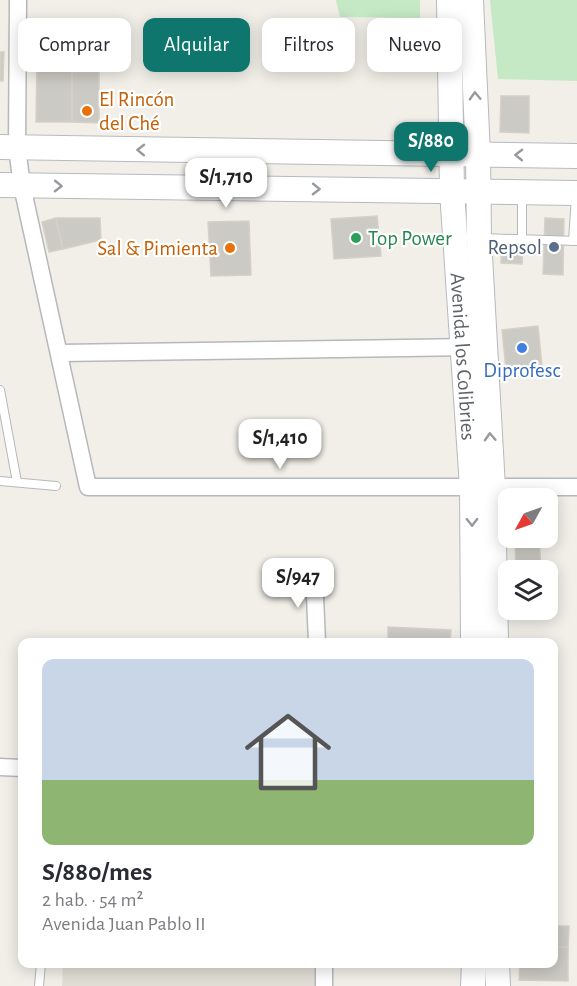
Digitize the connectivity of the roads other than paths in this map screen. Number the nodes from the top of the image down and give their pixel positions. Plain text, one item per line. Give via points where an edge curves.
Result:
1 (18, 0) edge
2 (449, 0) edge
3 (471, 0) edge
4 (8, 148) edge
5 (452, 154) junction
6 (478, 155) junction
7 (577, 156) edge
8 (11, 185) edge
9 (452, 191) junction
10 (477, 192) junction
11 (522, 192) junction
12 (576, 193) edge
13 (479, 238) junction
14 (522, 239) junction
15 (575, 241) edge
16 (474, 347) junction
17 (59, 353) junction
18 (0, 390) edge
19 (0, 481) edge
20 (17, 483) junction
21 (56, 486) dead end
22 (482, 487) junction
23 (577, 487) edge
24 (314, 574) dead end
25 (317, 638) edge
26 (473, 638) edge
27 (496, 638) edge
28 (0, 767) edge
29 (18, 768) edge
30 (41, 968) edge
31 (324, 968) edge
32 (474, 968) edge
33 (497, 968) edge
34 (39, 986) edge
35 (324, 986) edge
36 (473, 986) edge
37 (498, 986) edge

1 - 4 street
2 - 5 street, Avenida los Colibries
6 -> 3 street, Avenida los Colibries
5 -> 4 street
4 - 8 street
5 - 6 street
5 - 9 street, Avenida los Colibries
7 -> 6 street
6 - 10 street, Avenida los Colibries
8 -> 9 street
8 - 17 street
9 - 10 street
9 - 16 street, Avenida los Colibries
10 - 11 street
10 - 13 street, Avenida los Colibries
11 - 12 street
11 - 14 lane
12 - 15 lane
13 - 14 lane
13 - 16 street, Avenida los Colibries
14 - 15 lane
16 - 17 street
16 - 22 street, Avenida los Colibries
17 - 22 street via 88,487
18 - 20 lane
19 - 20 lane
20 - 21 lane
22 - 23 street
22 -> 26 street, Avenida los Colibries
22 - 27 street, Avenida los Colibries
24 - 25 street
28 - 29 street
30 - 34 lane
31 - 35 street
32 - 36 street
33 - 37 street

